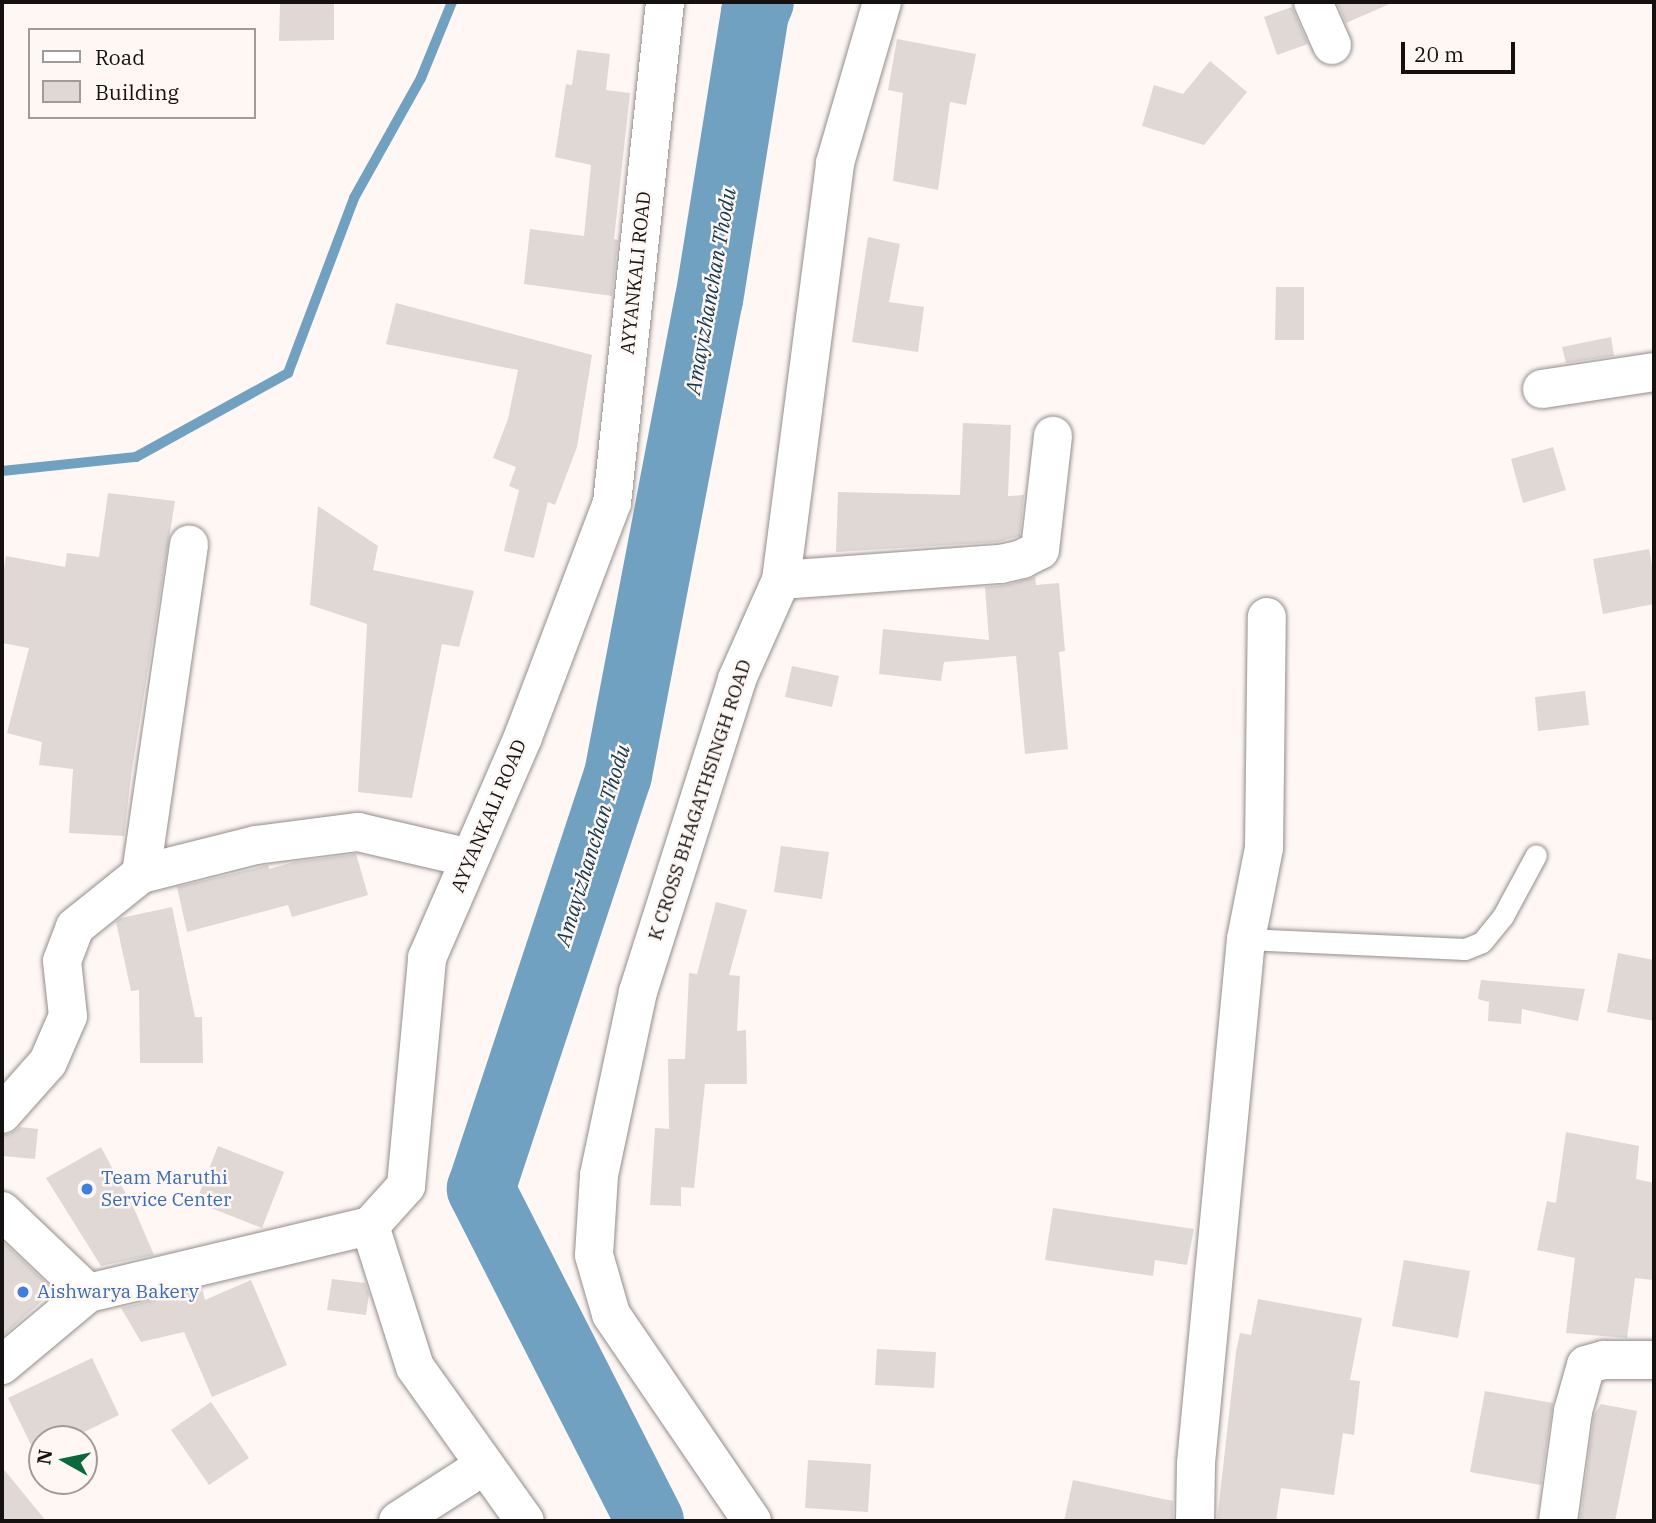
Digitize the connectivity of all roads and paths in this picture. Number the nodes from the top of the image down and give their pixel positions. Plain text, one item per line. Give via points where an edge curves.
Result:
1 (666, 2) edge
2 (882, 2) edge
3 (1313, 2) edge
4 (1332, 45) dead end
5 (1654, 372) edge
6 (1542, 389) dead end
7 (1053, 436) dead end
8 (190, 544) dead end
9 (781, 580) junction
10 (1267, 617) dead end
11 (1536, 855) dead end
12 (470, 858) junction
13 (141, 874) junction
14 (1246, 939) junction
15 (2, 1114) edge
16 (2, 1212) edge
17 (370, 1226) junction
18 (88, 1293) junction
19 (1654, 1360) edge
20 (2, 1365) edge
21 (485, 1465) junction
22 (398, 1521) edge
23 (525, 1521) edge
24 (752, 1521) edge
25 (1195, 1521) edge
26 (1558, 1521) edge

1 - 12 street, AYYANKALI ROAD via 612,503 523,737
2 - 9 street, K CROSS BHAGATHSINGH ROAD via 835,163
3 - 4 street
5 - 6 street
7 - 9 street via 1040,550 1001,564
8 - 13 street
9 - 24 street, K CROSS BHAGATHSINGH ROAD via 737,678 638,992 599,1175 594,1255 611,1314
10 - 14 street via 1264,848
11 - 14 lane via 1503,916 1482,942 1465,949
12 - 13 street via 358,832 256,845
12 - 17 street, AYYANKALI ROAD via 427,958 405,1186
13 - 15 street via 75,927 62,961 68,1016 48,1062
14 - 25 street via 1196,1463
16 - 18 street
17 - 18 street
17 - 21 street via 415,1367
18 - 20 street
19 - 26 street via 1604,1360 1586,1365 1573,1411
21 - 22 street
21 - 23 street

